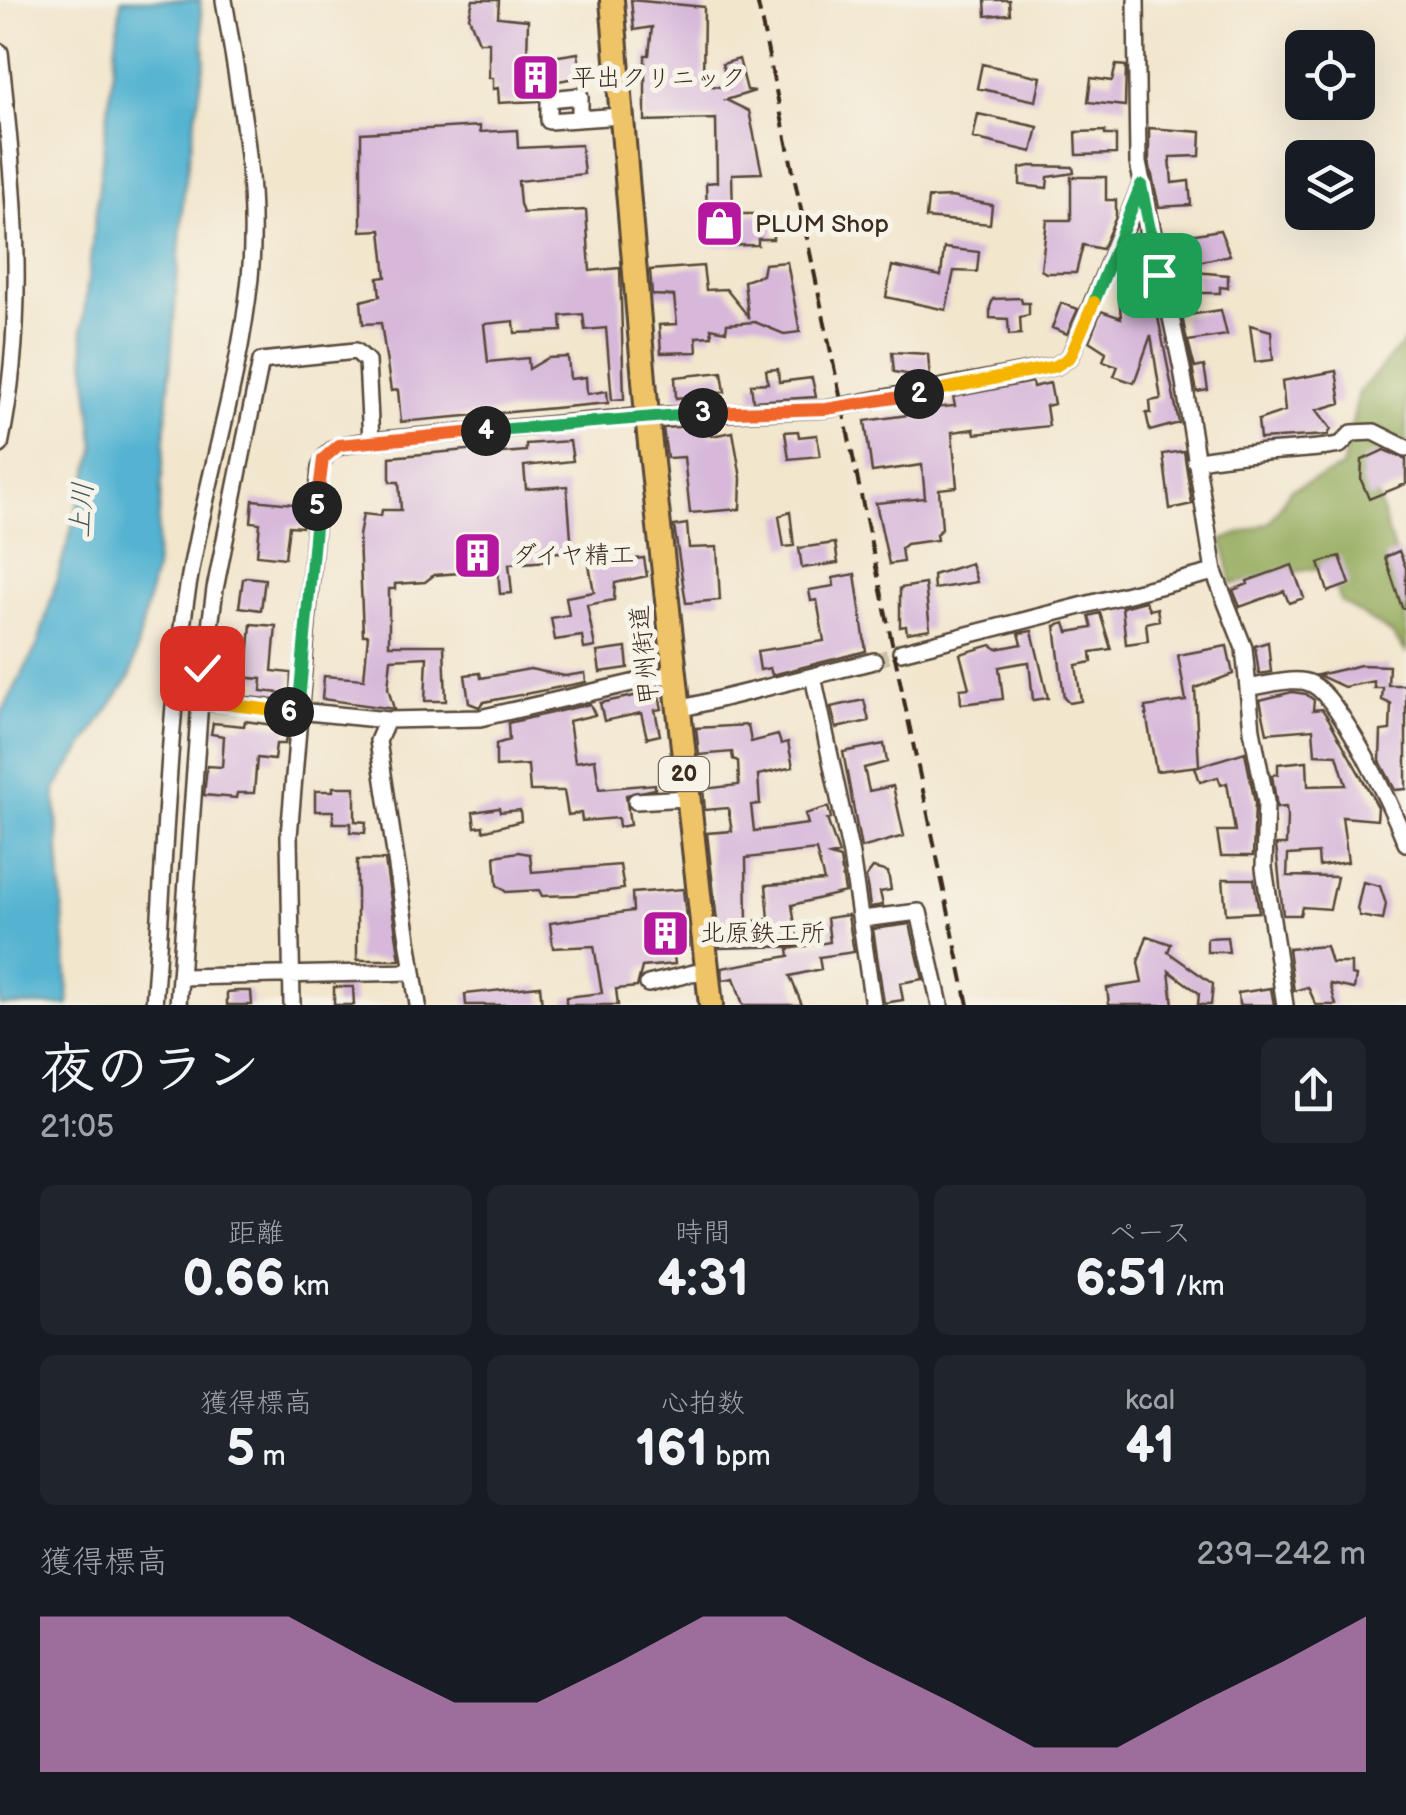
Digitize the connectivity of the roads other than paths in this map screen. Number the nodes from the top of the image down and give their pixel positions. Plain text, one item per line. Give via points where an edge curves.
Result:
1 (224, 0) edge
2 (612, 0) edge
3 (1136, 0) edge
4 (0, 52) edge
5 (621, 116) junction
6 (580, 119) dead end
7 (1141, 185) junction
8 (647, 416) junction
9 (371, 441) junction
10 (0, 445) edge
11 (1406, 448) edge
12 (1195, 461) junction
13 (1214, 572) junction
14 (901, 652) tunnel mouth
15 (874, 660) tunnel mouth
16 (675, 673) junction
17 (813, 676) junction
18 (1251, 687) junction
19 (200, 701) junction
20 (679, 710) junction
21 (298, 713) junction
22 (387, 720) junction
23 (686, 798) junction
24 (636, 801) dead end
25 (1406, 844) edge
26 (862, 919) junction
27 (706, 970) junction
28 (413, 972) junction
29 (291, 974) junction
30 (180, 977) junction
31 (648, 984) dead end
32 (154, 1005) edge
33 (178, 1005) edge
34 (292, 1005) edge
35 (418, 1005) edge
36 (710, 1005) edge
37 (873, 1005) edge
38 (940, 1005) edge
39 (1284, 1005) edge

1 - 32 street via 249,145 250,278 183,621
2 - 5 highway, 甲州街道 / 20
3 - 7 street
4 - 10 street via 19,254 17,326
5 - 6 street
5 - 8 highway, 甲州街道 / 20
7 - 8 street via 1070,357 1056,366 826,409
7 - 12 street
8 - 9 street
8 - 16 highway, 甲州街道 / 20
9 - 19 street via 366,361 356,351 261,361 215,588
9 - 21 street via 339,445 320,468
11 - 12 street via 1363,432 1340,445
12 - 13 street
13 - 14 street
13 - 18 street via 1244,648
15 - 17 street
16 - 20 highway, 甲州街道 / 20
16 - 22 street via 480,718
17 - 20 street
17 - 26 street
18 - 25 street via 1300,681 1319,690 1386,792
18 - 39 street via 1266,802 1264,868
19 - 21 street
19 - 30 street
20 - 23 highway, 甲州街道 / 20
21 - 22 street
21 - 29 street via 289,836
22 - 28 street via 378,741
23 - 24 street
23 - 27 highway, 甲州街道 / 20
26 - 37 street
26 - 38 street via 919,912
27 - 31 street
27 - 36 highway, 甲州街道 / 20
28 - 29 street
28 - 35 street
29 - 30 street
29 - 34 street
30 - 33 street

